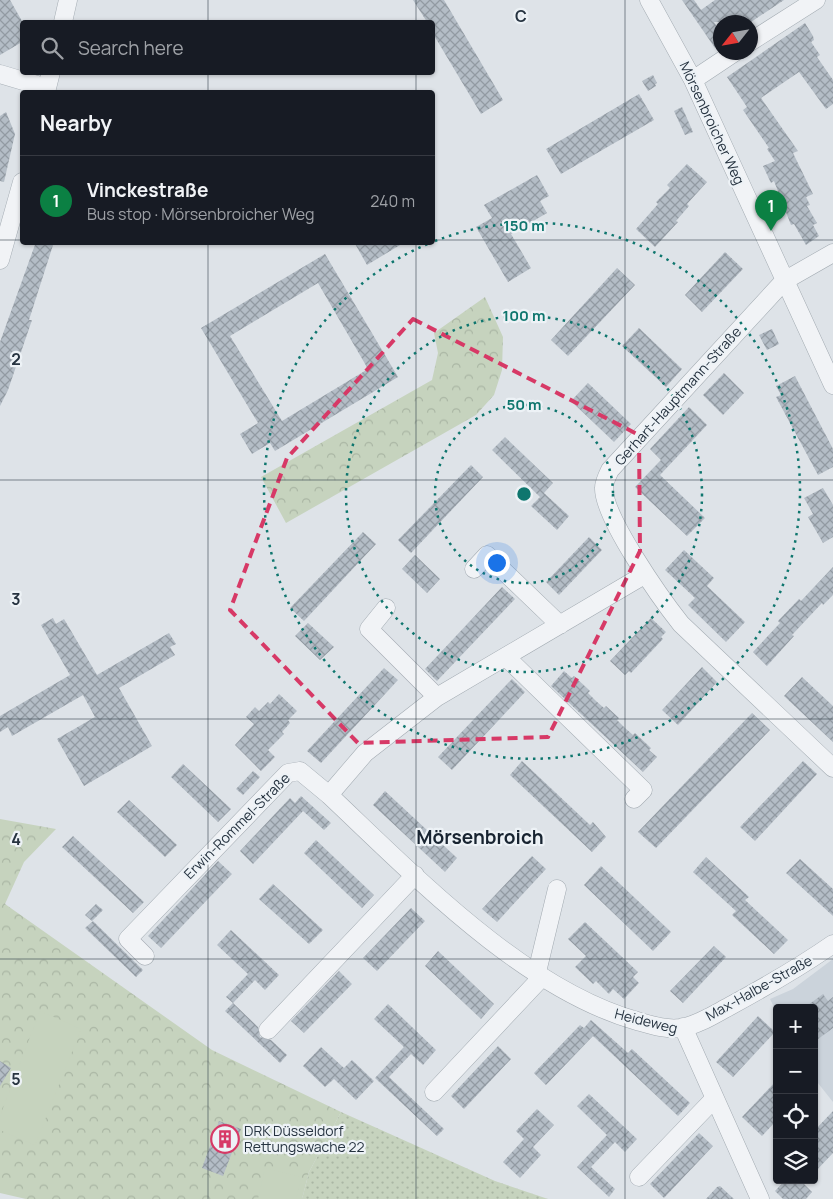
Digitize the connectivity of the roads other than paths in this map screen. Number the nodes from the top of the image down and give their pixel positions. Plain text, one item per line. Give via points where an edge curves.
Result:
1 (68, 0) edge
2 (649, 0) edge
3 (816, 0) edge
4 (63, 20) edge
5 (758, 37) edge
6 (723, 60) edge
7 (0, 74) edge
8 (693, 80) junction
9 (48, 84) edge
10 (20, 189) edge
11 (833, 253) edge
12 (0, 260) edge
13 (784, 281) junction
14 (833, 384) edge
15 (474, 569) dead end
16 (644, 574) junction
17 (386, 608) dead end
18 (560, 625) junction
19 (506, 657) junction
20 (437, 697) junction
21 (833, 768) edge
22 (329, 795) junction
23 (634, 799) dead end
24 (415, 875) junction
25 (556, 889) dead end
26 (833, 944) edge
27 (145, 956) dead end
28 (540, 974) junction
29 (682, 1028) junction
30 (268, 1030) dead end
31 (434, 1092) dead end
32 (713, 1100) junction
33 (639, 1177) dead end
34 (760, 1199) edge

1 - 4 street
2 - 8 street, Mörsenbroicher Weg
3 - 5 street
6 - 8 street
7 - 9 street
8 - 13 street, Mörsenbroicher Weg
10 - 12 street
11 - 13 street, Gerhart-Hauptmann-Straße
13 - 14 street, Mörsenbroicher Weg
13 - 16 street, Gerhart-Hauptmann-Straße via 610,470 604,488 605,499
15 - 18 street via 487,555
16 - 18 street
16 - 21 street, Gerhart-Hauptmann-Straße via 681,624
17 - 20 street via 369,629
18 - 19 street
19 - 20 street
19 - 23 street via 643,790
20 - 22 street via 365,753
22 - 24 street, Heideweg
22 - 27 street, Erwin-Rommel-Straße via 300,771 288,773 128,939
24 - 28 street, Heideweg via 487,937
24 - 30 street
25 - 28 street
26 - 29 street, Max-Halbe-Straße via 755,993
28 - 29 street, Heideweg via 613,1014 656,1026
28 - 31 street
29 - 32 street, Heideweg
32 - 33 street
32 - 34 street, Heideweg

